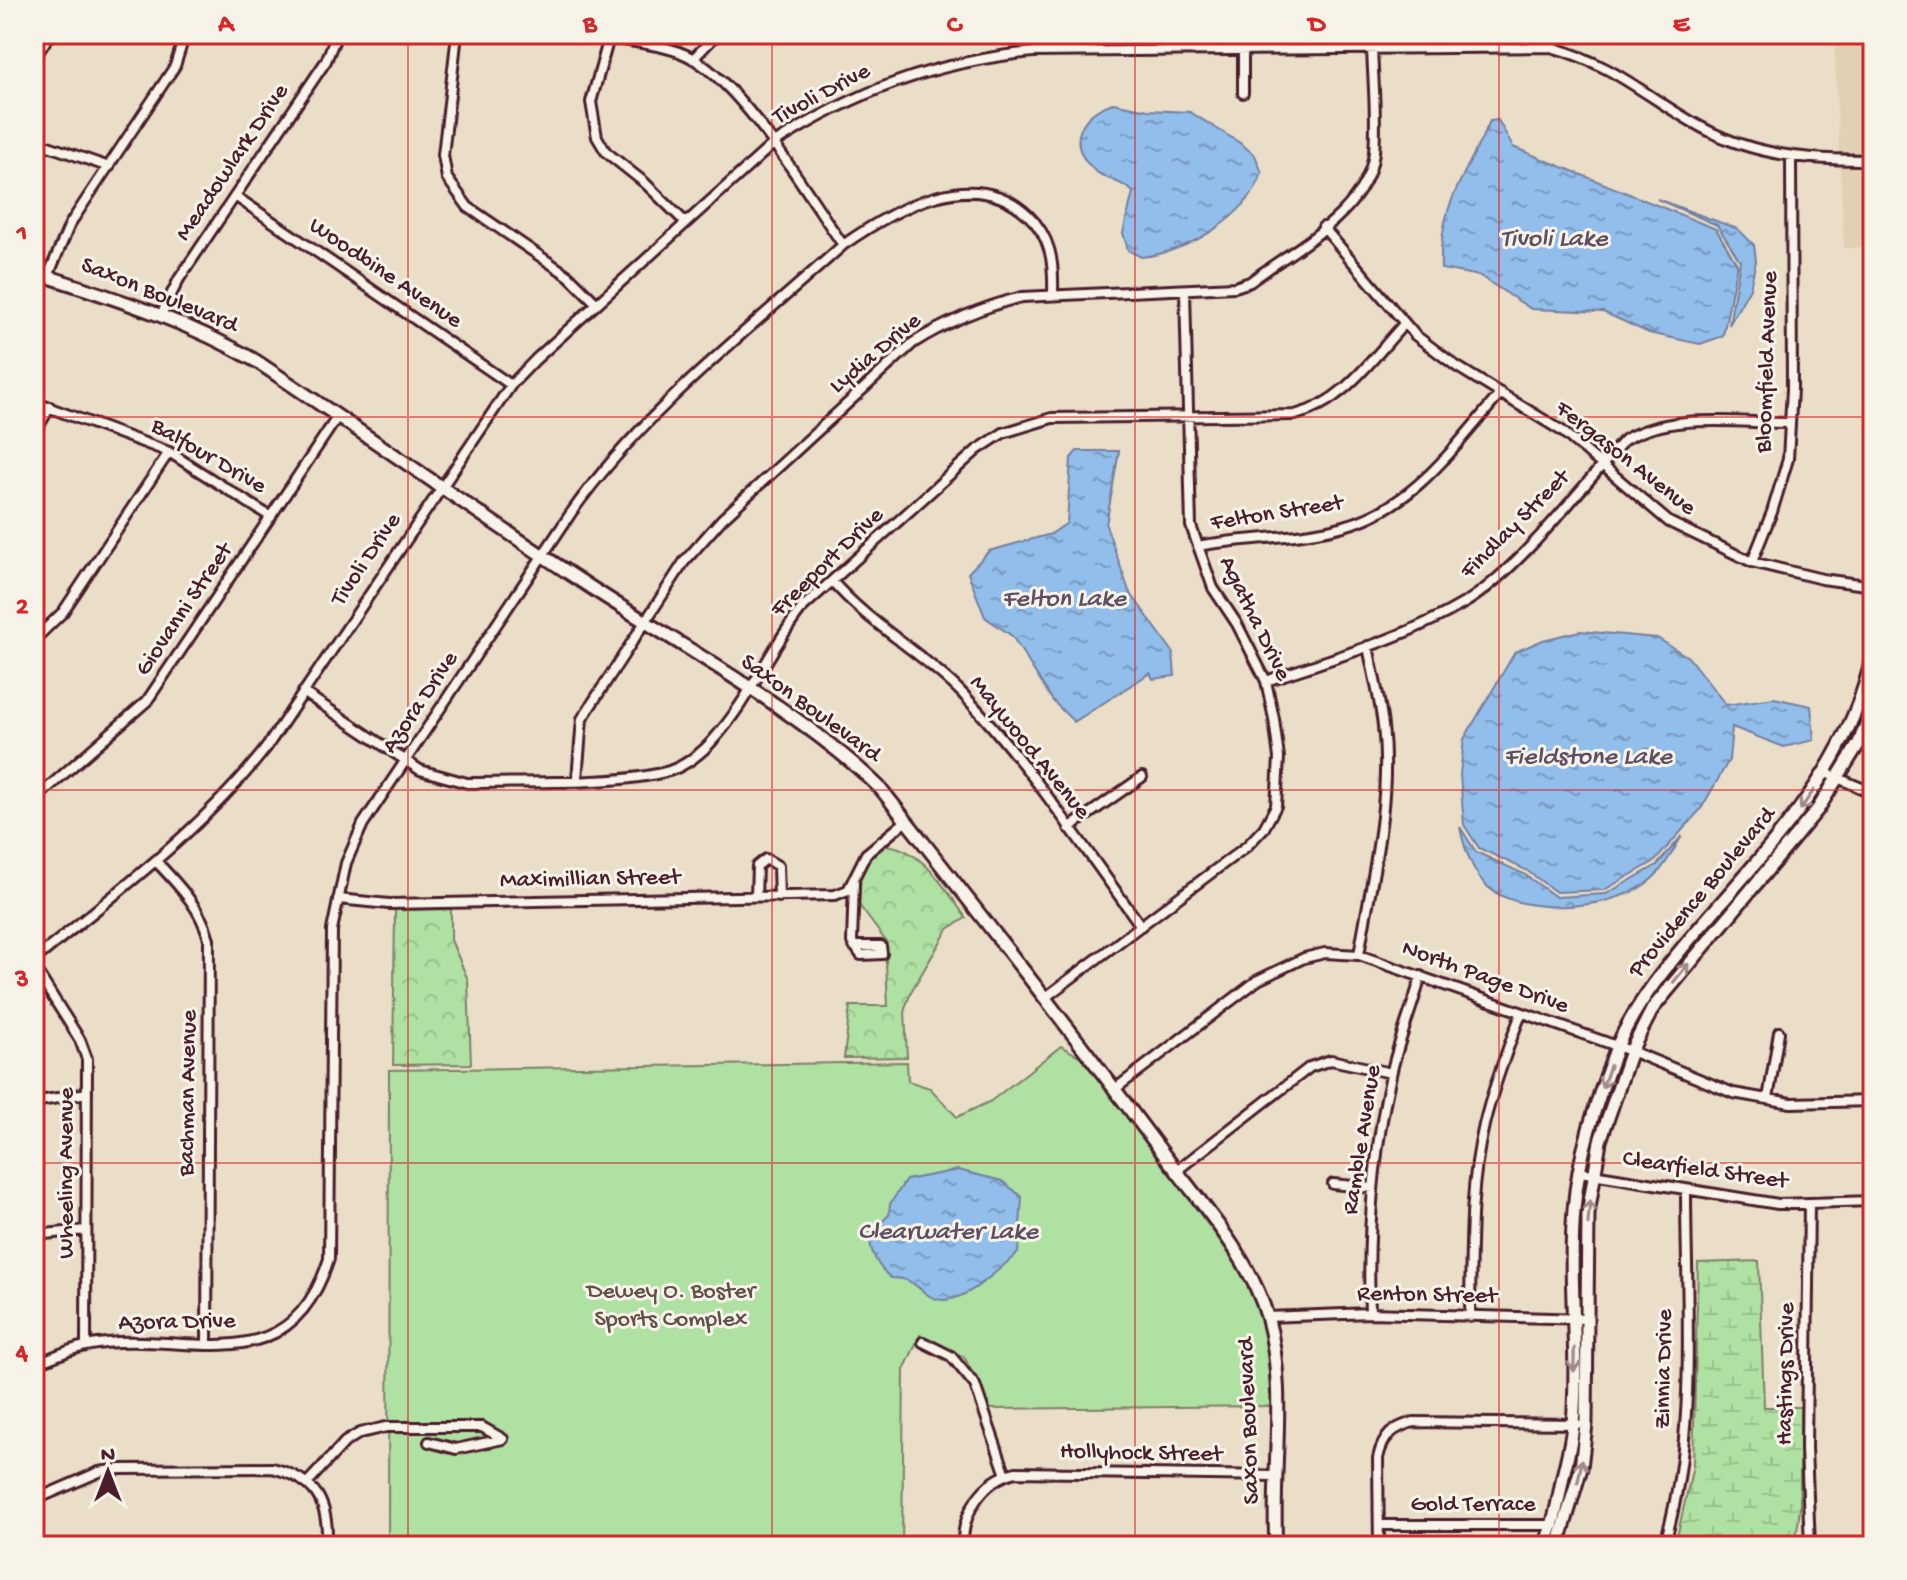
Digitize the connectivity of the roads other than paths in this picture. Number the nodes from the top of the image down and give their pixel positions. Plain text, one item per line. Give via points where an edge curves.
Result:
1 (50, 34) edge
2 (185, 34) edge
3 (337, 34) edge
4 (457, 34) edge
5 (597, 34) edge
6 (717, 34) edge
7 (1514, 34) edge
8 (609, 38) junction
9 (1514, 45) junction
10 (1372, 47) junction
11 (1243, 48) junction
12 (34, 59) edge
13 (693, 59) junction
14 (1243, 93) dead end
15 (34, 141) edge
16 (773, 144) junction
17 (1791, 158) junction
18 (1873, 160) edge
19 (109, 167) junction
20 (235, 196) junction
21 (684, 221) junction
22 (1323, 227) junction
23 (843, 245) junction
24 (34, 272) edge
25 (48, 276) junction
26 (1185, 292) junction
27 (1053, 293) junction
28 (596, 303) junction
29 (161, 315) junction
30 (1404, 324) junction
31 (511, 385) junction
32 (1501, 393) junction
33 (34, 402) edge
34 (50, 407) junction
35 (1187, 415) junction
36 (338, 416) junction
37 (1790, 423) junction
38 (34, 434) edge
39 (169, 452) junction
40 (1602, 465) junction
41 (441, 485) junction
42 (271, 517) junction
43 (1198, 546) junction
44 (544, 557) junction
45 (1752, 562) junction
46 (832, 581) junction
47 (1873, 586) edge
48 (645, 622) junction
49 (34, 640) edge
50 (1368, 646) junction
51 (1873, 654) edge
52 (1266, 681) junction
53 (1870, 686) edge
54 (748, 688) junction
55 (303, 692) junction
56 (1873, 706) edge
57 (407, 760) junction
58 (1826, 773) junction
59 (1840, 776) junction
60 (1142, 777) dead end
61 (577, 779) junction
62 (1873, 793) edge
63 (34, 800) edge
64 (906, 821) junction
65 (1069, 828) junction
66 (156, 861) junction
67 (854, 881) junction
68 (756, 897) junction
69 (779, 897) junction
70 (338, 899) junction
71 (1141, 926) junction
72 (854, 946) dead end
73 (1359, 955) junction
74 (34, 960) edge
75 (34, 967) edge
76 (1421, 976) junction
77 (1046, 997) junction
78 (1521, 1014) junction
79 (1779, 1032) dead end
80 (1617, 1047) junction
81 (1631, 1051) junction
82 (1391, 1073) junction
83 (1115, 1089) junction
84 (87, 1093) junction
85 (1768, 1099) junction
86 (1873, 1101) edge
87 (34, 1102) edge
88 (1176, 1171) junction
89 (1580, 1172) junction
90 (1594, 1176) junction
91 (1333, 1184) dead end
92 (1373, 1188) junction
93 (1686, 1191) junction
94 (1873, 1201) edge
95 (1809, 1203) junction
96 (86, 1230) junction
97 (34, 1235) edge
98 (1370, 1313) junction
99 (1267, 1317) junction
100 (1470, 1317) junction
101 (1581, 1319) junction
102 (923, 1342) dead end
103 (207, 1345) junction
104 (86, 1346) junction
105 (34, 1365) edge
106 (1573, 1424) junction
107 (1586, 1424) junction
108 (429, 1442) dead end
109 (1006, 1475) junction
110 (1275, 1476) junction
111 (308, 1482) junction
112 (34, 1500) edge
113 (1380, 1525) junction
114 (1560, 1527) junction
115 (327, 1546) edge
116 (963, 1546) edge
117 (1276, 1546) edge
118 (1379, 1546) edge
119 (1544, 1546) edge
120 (1558, 1546) edge
121 (1664, 1546) edge
122 (1810, 1546) edge

1 - 12 street
2 - 19 street via 175,66
3 - 20 street, Meadowlark Drive via 326,61
4 - 28 street via 443,155 447,178 468,207 569,276
5 - 8 street
6 - 13 street
7 - 9 street
8 - 13 street via 658,46
8 - 21 street via 591,102 597,137 606,152
9 - 10 street, Tivoli Drive
9 - 17 street, Tivoli Drive via 1551,47 1585,57 1699,126
10 - 11 street, Tivoli Drive
10 - 22 street, Lydia Drive via 1374,153 1351,204
11 - 14 street
11 - 16 street, Tivoli Drive via 988,57 893,81
13 - 16 street via 737,99
15 - 19 street
16 - 21 street, Tivoli Drive
16 - 23 street
17 - 18 street, Tivoli Drive
17 - 37 street, Bloomfield Avenue
19 - 25 street via 70,224
20 - 29 street, Meadowlark Drive
20 - 31 street, Woodbine Avenue
21 - 28 street, Tivoli Drive
22 - 26 street, Lydia Drive via 1250,282
22 - 30 street, Fergason Avenue
23 - 27 street, Azora Drive via 870,226 929,199 960,191 990,192 1020,208 1049,244 1055,264
23 - 44 street, Azora Drive via 601,470
24 - 25 main road, Saxon Boulevard
25 - 29 main road, Saxon Boulevard
26 - 27 street, Lydia Drive
26 - 35 street, Agatha Drive
27 - 48 street, Lydia Drive via 989,305 913,343 722,519 684,562
28 - 31 street, Tivoli Drive
29 - 36 main road, Saxon Boulevard via 214,337
30 - 32 street, Fergason Avenue via 1456,366
30 - 35 street, Freeport Drive via 1345,389 1312,411
31 - 41 street, Tivoli Drive
32 - 40 street, Fergason Avenue via 1562,431
32 - 43 street, Felton Street via 1419,486 1377,515 1343,527
33 - 34 street, Balfour Drive
34 - 38 street
34 - 39 street, Balfour Drive
35 - 43 street, Agatha Drive via 1191,526
35 - 46 street, Freeport Drive via 1052,418 1003,433 977,450
36 - 41 main road, Saxon Boulevard
36 - 42 street, Giovanni Street
37 - 40 street, Findlay Street via 1665,423 1624,440
37 - 45 street, Bloomfield Avenue via 1788,459
39 - 42 street, Balfour Drive
39 - 49 street via 63,612
40 - 45 street, Fergason Avenue via 1669,522
40 - 50 street, Findlay Street via 1520,555 1468,601
41 - 44 main road, Saxon Boulevard
41 - 55 street, Tivoli Drive
42 - 63 street, Giovanni Street via 147,701
43 - 52 street, Agatha Drive via 1213,588
44 - 48 main road, Saxon Boulevard
44 - 57 street, Azora Drive
45 - 47 street, Fergason Avenue
46 - 54 street, Freeport Drive via 783,633
46 - 65 street, Maywood Avenue via 864,614 960,691
48 - 54 main road, Saxon Boulevard
48 - 61 street, Lydia Drive via 582,719
50 - 52 street, Findlay Street
50 - 73 street via 1385,767
51 - 53 main road, Providence Boulevard
52 - 71 street, Agatha Drive via 1279,758 1276,806 1247,846
53 - 58 main road, Providence Boulevard
54 - 61 street, Freeport Drive via 716,738 672,770 632,778
54 - 64 main road, Saxon Boulevard via 862,770
55 - 57 street, Freeport Drive
55 - 66 street, Tivoli Drive via 241,780
56 - 59 main road, Providence Boulevard
57 - 61 street, Freeport Drive via 420,770 467,783
57 - 70 street, Azora Drive via 363,824
58 - 59 street
58 -> 80 main road, Providence Boulevard via 1804,806 1664,969
59 - 62 street
81 -> 59 main road, Providence Boulevard via 1653,1008
60 - 65 street
64 - 67 street via 866,854
64 - 77 main road, Saxon Boulevard
65 - 71 street, Maywood Avenue
66 - 74 street, Tivoli Drive
66 - 103 street, Bachman Avenue via 189,896 209,939
67 - 69 street, Maximillian Street via 843,893
67 - 72 street
68 - 69 street, Maximillian Street
68 - 69 street via 757,866 766,859 778,866
68 - 70 street, Maximillian Street via 389,904
70 - 103 street, Azora Drive via 331,962 329,1259 318,1292 287,1327 239,1344
71 - 77 street, Agatha Drive
73 - 76 street, North Page Drive
73 - 83 street, North Page Drive via 1325,953 1281,966
75 - 84 street, Wheeling Avenue via 80,1040 87,1059
76 - 78 street, North Page Drive
76 - 82 street, Ramble Avenue
77 - 83 main road, Saxon Boulevard
78 - 80 street, North Page Drive
78 - 100 street via 1483,1128 1474,1192
79 - 85 street
80 - 81 street, North Page Drive
80 -> 89 main road, Providence Boulevard via 1586,1137
81 - 85 street, North Page Drive via 1733,1093
81 - 90 main road, Providence Boulevard via 1600,1141
82 - 88 street via 1331,1060 1310,1067
82 - 92 street, Ramble Avenue
83 - 88 main road, Saxon Boulevard
84 - 87 street
84 - 96 street, Wheeling Avenue
85 - 86 street, North Page Drive
88 - 99 main road, Saxon Boulevard via 1241,1260
89 - 90 street, Clearfield Street
89 - 101 main road, Providence Boulevard via 1574,1211
90 - 93 street, Clearfield Street
101 -> 90 main road, Providence Boulevard
91 - 92 street
92 - 98 street, Ramble Avenue
93 - 95 street, Clearfield Street via 1778,1204
93 - 121 street, Zinnia Drive via 1686,1424 1681,1476
94 - 95 street, Clearfield Street
95 - 122 street, Hastings Drive
96 - 97 street
96 - 104 street, Wheeling Avenue
98 - 99 street, Renton Street
98 - 100 street, Renton Street
99 - 110 main road, Saxon Boulevard via 1274,1367
100 - 101 street, Renton Street
101 -> 106 main road, Providence Boulevard
101 - 107 main road, Providence Boulevard
102 - 109 street via 951,1356 975,1385
103 - 104 street, Azora Drive
104 - 105 street, Azora Drive
106 - 107 street
106 - 113 street via 1399,1426 1389,1433 1378,1458
106 - 114 main road, Providence Boulevard
114 -> 107 main road, Providence Boulevard via 1581,1468
108 - 111 street via 456,1449 503,1439 482,1427 386,1427 345,1442
109 - 110 street, Hollyhock Street
109 - 116 street via 974,1502 963,1521
110 - 117 main road, Saxon Boulevard
111 - 112 street via 272,1468 120,1469 99,1472
111 - 115 street via 323,1508
113 - 114 street, Gold Terrace
113 - 118 street
114 - 119 main road, Providence Boulevard
114 - 120 main road, Providence Boulevard

